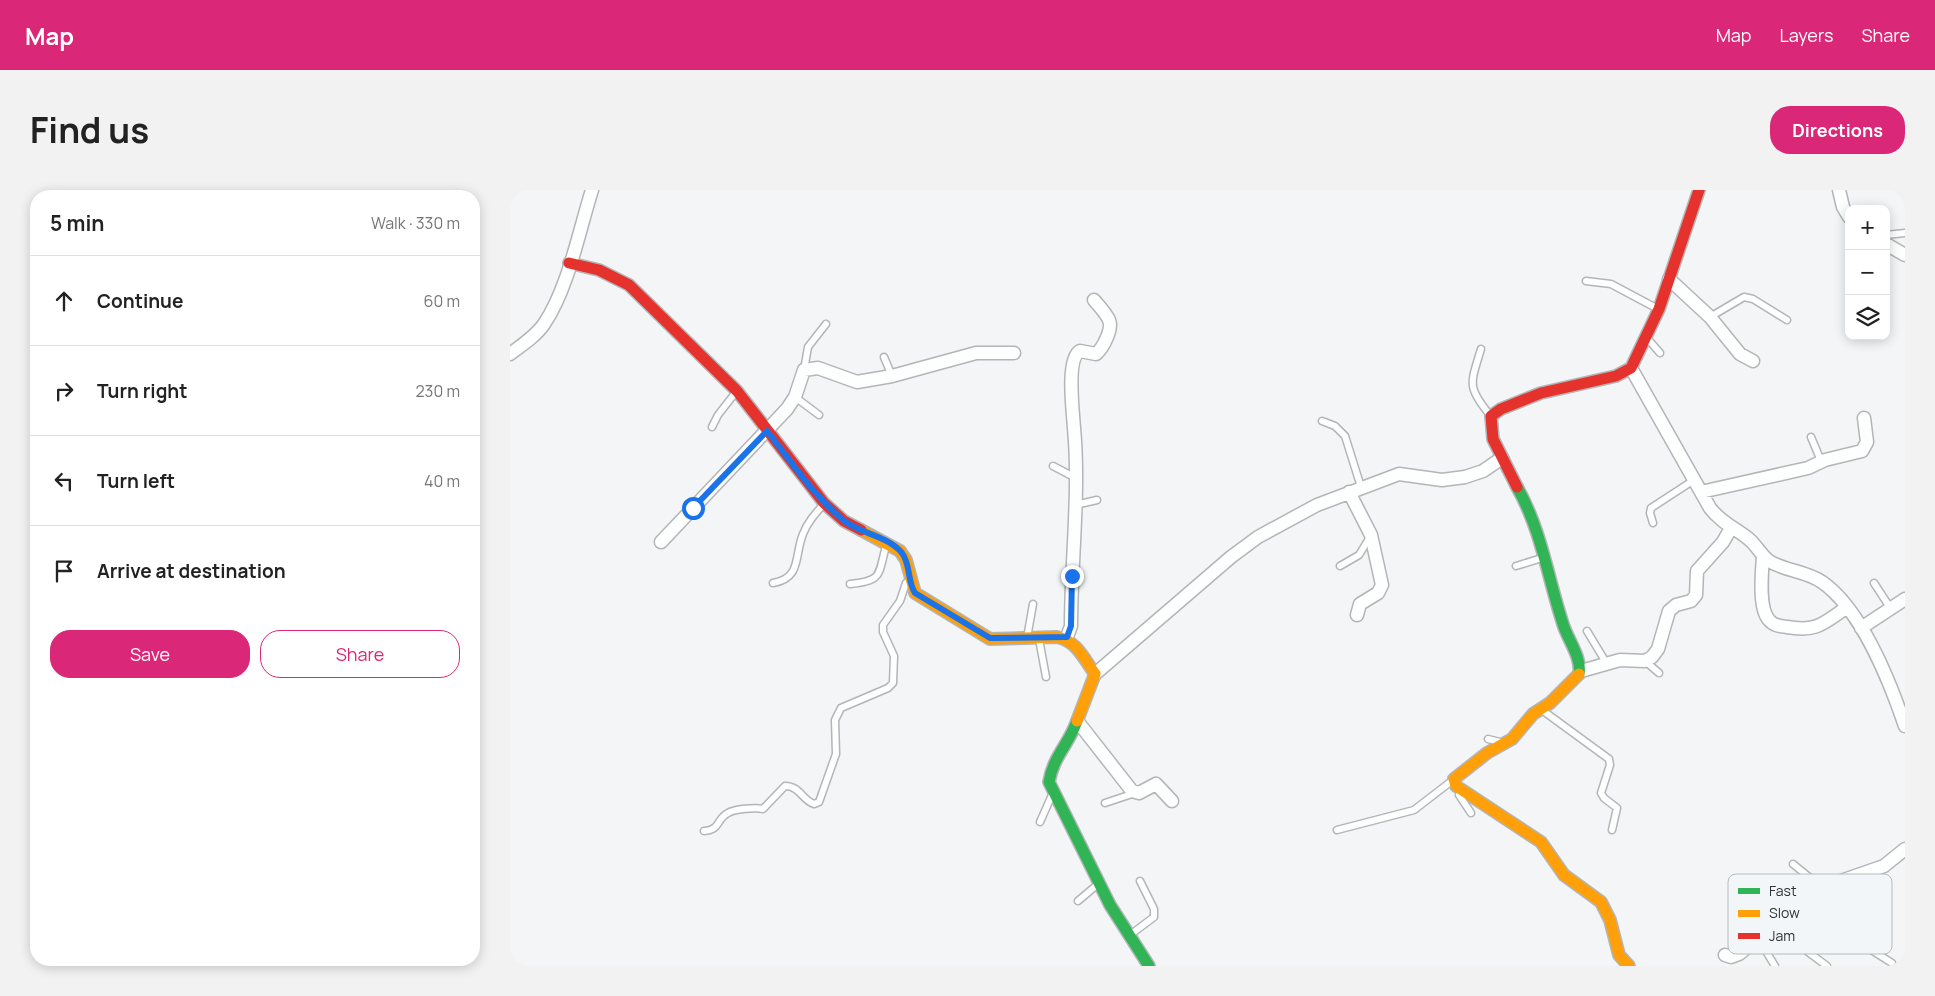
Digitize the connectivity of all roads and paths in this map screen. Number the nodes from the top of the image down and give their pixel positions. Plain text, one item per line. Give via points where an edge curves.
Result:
1 (592, 190) edge
2 (1699, 190) edge
3 (1838, 190) edge
4 (1845, 210) edge
5 (1905, 233) edge
6 (1890, 235) edge
7 (1890, 246) edge
8 (1905, 255) edge
9 (569, 263) junction
10 (1669, 279) junction
11 (1586, 281) dead end
12 (1094, 300) dead end
13 (1659, 309) junction
14 (1710, 316) junction
15 (1787, 320) dead end
16 (826, 324) dead end
17 (1647, 337) junction
18 (1481, 349) dead end
19 (1014, 353) dead end
20 (1660, 353) dead end
21 (510, 354) edge
22 (884, 357) dead end
23 (1753, 361) dead end
24 (1631, 368) junction
25 (804, 370) junction
26 (892, 376) junction
27 (737, 391) junction
28 (795, 397) junction
29 (819, 414) dead end
30 (1490, 416) junction
31 (1864, 418) dead end
32 (1322, 421) dead end
33 (712, 426) dead end
34 (767, 431) junction
35 (1811, 437) dead end
36 (1502, 458) junction
37 (1821, 461) junction
38 (1052, 466) dead end
39 (1074, 477) junction
40 (1694, 480) junction
41 (1355, 489) junction
42 (1701, 492) junction
43 (1097, 500) dead end
44 (824, 503) junction
45 (1074, 505) junction
46 (1653, 523) dead end
47 (1731, 528) junction
48 (1371, 535) junction
49 (660, 542) dead end
50 (887, 542) junction
51 (1763, 556) junction
52 (1544, 558) junction
53 (1340, 566) dead end
54 (1516, 566) dead end
55 (910, 571) junction
56 (773, 583) dead end
57 (1874, 583) dead end
58 (850, 584) dead end
59 (1905, 599) edge
60 (1033, 604) dead end
61 (1846, 608) junction
62 (1891, 609) junction
63 (1357, 615) dead end
64 (1861, 628) junction
65 (1586, 631) dead end
66 (1067, 637) junction
67 (1039, 638) junction
68 (1027, 639) junction
69 (1645, 661) junction
70 (1607, 664) junction
71 (1581, 671) junction
72 (1659, 673) dead end
73 (1095, 674) junction
74 (1046, 677) dead end
75 (1540, 709) junction
76 (1078, 722) junction
77 (1905, 726) edge
78 (1488, 739) dead end
79 (1506, 743) junction
80 (1452, 780) junction
81 (1053, 791) junction
82 (1135, 793) junction
83 (1172, 801) dead end
84 (1105, 803) dead end
85 (1471, 812) dead end
86 (1040, 822) dead end
87 (1337, 830) dead end
88 (1612, 830) dead end
89 (704, 831) dead end
90 (1905, 849) edge
91 (1793, 864) dead end
92 (1805, 874) edge
93 (1860, 874) edge
94 (1140, 881) dead end
95 (1099, 883) junction
96 (1078, 901) dead end
97 (1128, 936) junction
98 (1739, 954) edge
99 (1768, 954) edge
100 (1811, 954) edge
101 (1879, 954) edge
102 (1725, 955) dead end
103 (1892, 962) dead end
104 (1149, 966) edge
105 (1630, 966) edge
106 (1775, 966) edge
107 (1827, 966) edge

1 - 9 street
2 - 10 street
3 - 4 street
5 - 6 lane
7 - 8 street
9 - 21 street via 562,288 544,324
9 - 27 street via 599,270 629,285
10 - 13 street
10 - 14 street
11 - 13 lane via 1611,284
12 - 39 street via 1110,321 1110,326 1102,350 1096,354 1080,351 1073,359
13 - 17 street
14 - 15 lane via 1744,297
14 - 23 street via 1736,349
16 - 25 lane via 808,347
17 - 20 lane
17 - 24 street
18 - 30 lane via 1472,386 1475,396
19 - 26 street via 976,353
22 - 26 lane
24 - 30 street via 1616,376 1541,393
24 - 40 street
25 - 26 street via 818,368 857,382
25 - 28 street
27 - 33 lane
27 - 34 street
28 - 29 lane
28 - 34 street
30 - 36 street via 1490,430
31 - 37 street via 1867,442 1862,451
32 - 41 lane via 1335,426 1345,436
34 - 44 street
34 - 49 street
35 - 37 lane
36 - 41 street via 1483,471 1465,477 1442,480 1405,473
36 - 52 street via 1530,512
37 - 42 street via 1808,468
38 - 39 lane
39 - 45 street
40 - 42 street
40 - 46 lane via 1651,508
41 - 48 street
41 - 73 street via 1317,505 1252,541
42 - 47 street via 1720,521
43 - 45 lane
44 - 50 street via 844,521
44 - 56 lane via 804,532 791,575 782,582
45 - 66 street via 1071,626
47 - 51 street via 1752,542
47 - 69 street via 1723,542 1696,571 1696,595 1691,601 1668,611 1658,649
48 - 53 lane via 1359,555
48 - 63 street via 1382,585 1378,593 1360,604
50 - 55 street via 900,551
50 - 58 lane via 875,579
51 - 61 street via 1777,565 1822,582
51 - 61 street via 1765,611 1768,620 1775,625 1810,630
52 - 54 lane
52 - 71 street via 1569,643
55 - 68 street via 915,593 981,635 999,640
55 - 89 lane via 900,601 883,625 894,656 894,683 840,708 836,714 836,754 819,802 808,802 798,789 785,786 763,809 752,807 728,812 715,828
57 - 62 lane
59 - 62 street
60 - 68 lane
61 - 64 street
62 - 64 street
64 - 77 street via 1885,674
65 - 70 lane
66 - 67 street
66 - 73 street
67 - 68 street
67 - 74 lane
69 - 70 street via 1620,660
69 - 72 lane
70 - 71 street
71 - 75 street
73 - 76 street
75 - 79 street
75 - 88 lane via 1608,759 1610,765 1601,792 1617,808
76 - 81 street via 1052,766 1049,782
76 - 82 street
78 - 79 lane
79 - 80 street
80 - 85 lane
80 - 87 lane via 1414,810
80 - 105 street via 1456,786 1541,842 1564,875 1601,902 1609,915 1619,955
81 - 86 lane
81 - 95 street
82 - 83 street via 1156,784
82 - 84 lane
90 - 93 street via 1884,866
91 - 92 lane
94 - 97 lane via 1154,909 1154,917
95 - 96 lane
95 - 97 street
97 - 104 street
98 - 102 street
99 - 106 lane
100 - 107 lane
101 - 103 lane

